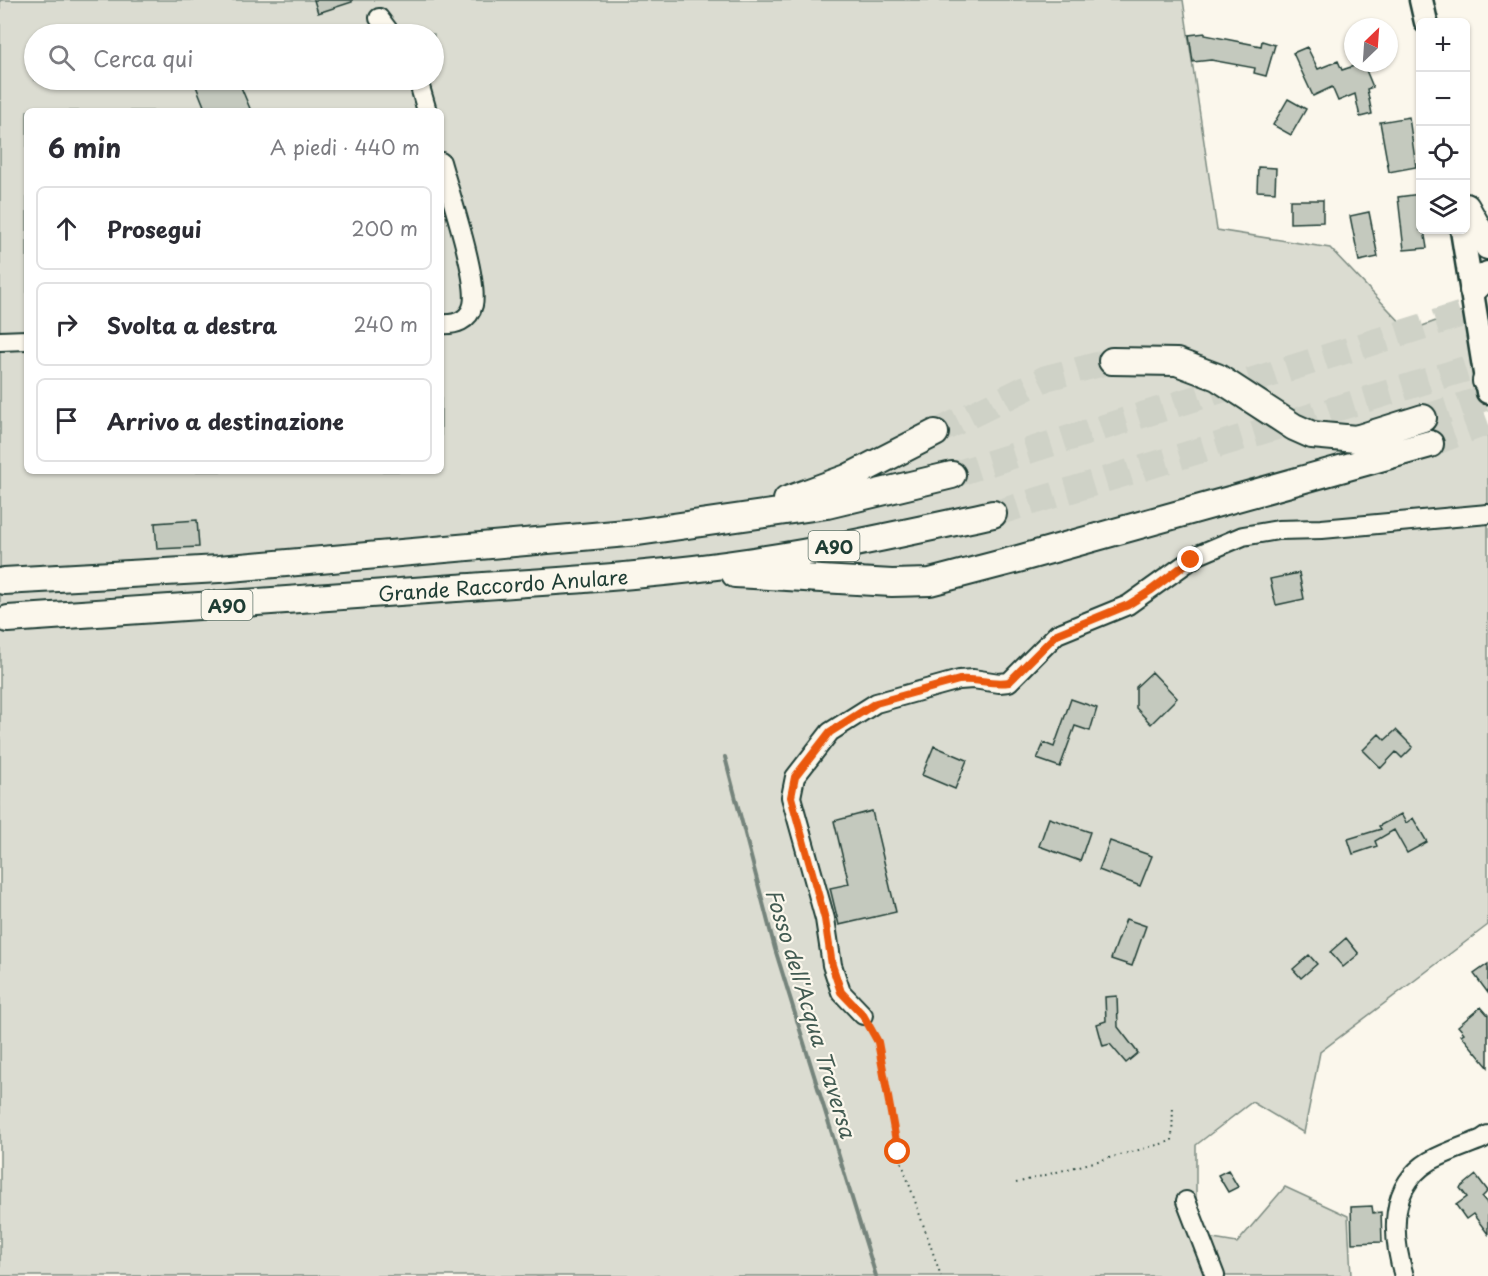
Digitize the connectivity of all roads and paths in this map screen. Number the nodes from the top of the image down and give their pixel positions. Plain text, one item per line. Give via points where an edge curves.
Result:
1 (1421, 0) edge
2 (379, 18) dead end
3 (1425, 18) edge
4 (384, 24) edge
5 (421, 90) edge
6 (426, 108) edge
7 (444, 173) edge
8 (1470, 214) edge
9 (1464, 234) edge
10 (1488, 246) edge
11 (1483, 286) edge
12 (444, 324) edge
13 (24, 340) edge
14 (0, 341) edge
15 (1112, 361) tunnel mouth
16 (1487, 383) edge
17 (1423, 418) tunnel mouth
18 (935, 433) tunnel mouth
19 (1430, 444) tunnel mouth
20 (952, 476) tunnel mouth
21 (993, 514) tunnel mouth
22 (1488, 514) edge
23 (739, 518) junction
24 (674, 571) junction
25 (4, 581) dead end
26 (8, 619) dead end
27 (863, 1015) joint
28 (1173, 1105) dead end
29 (1488, 1135) edge
30 (1016, 1183) dead end
31 (1186, 1201) dead end
32 (941, 1276) edge
33 (1215, 1276) edge
34 (1404, 1276) edge

1 - 3 main road
2 - 4 street
5 - 6 street
7 - 12 street via 474,296 468,316 458,324
8 - 10 highway
9 - 11 main road
11 - 16 main road
13 - 14 street
15 - 17 highway via 1178,362 1217,377 1312,435 1356,439
18 - 23 highway via 847,478
19 - 24 highway via 930,582
20 - 23 highway, Grande Raccordo Anulare / A90 via 828,506
21 - 24 highway, Grande Raccordo Anulare / A90 via 754,561
22 - 27 street via 1243,536 1198,555 1128,605 1057,634 1009,682 969,679 942,683 876,703 830,732 795,777 791,797 825,919 832,965 841,992
23 - 25 highway, Grande Raccordo Anulare / A90 via 638,532 219,569
24 - 26 highway, Grande Raccordo Anulare / A90
27 - 32 path via 878,1042 898,1152
28 - 30 path via 1172,1141
29 - 34 street via 1432,1160 1408,1181 1395,1221
31 - 33 street

